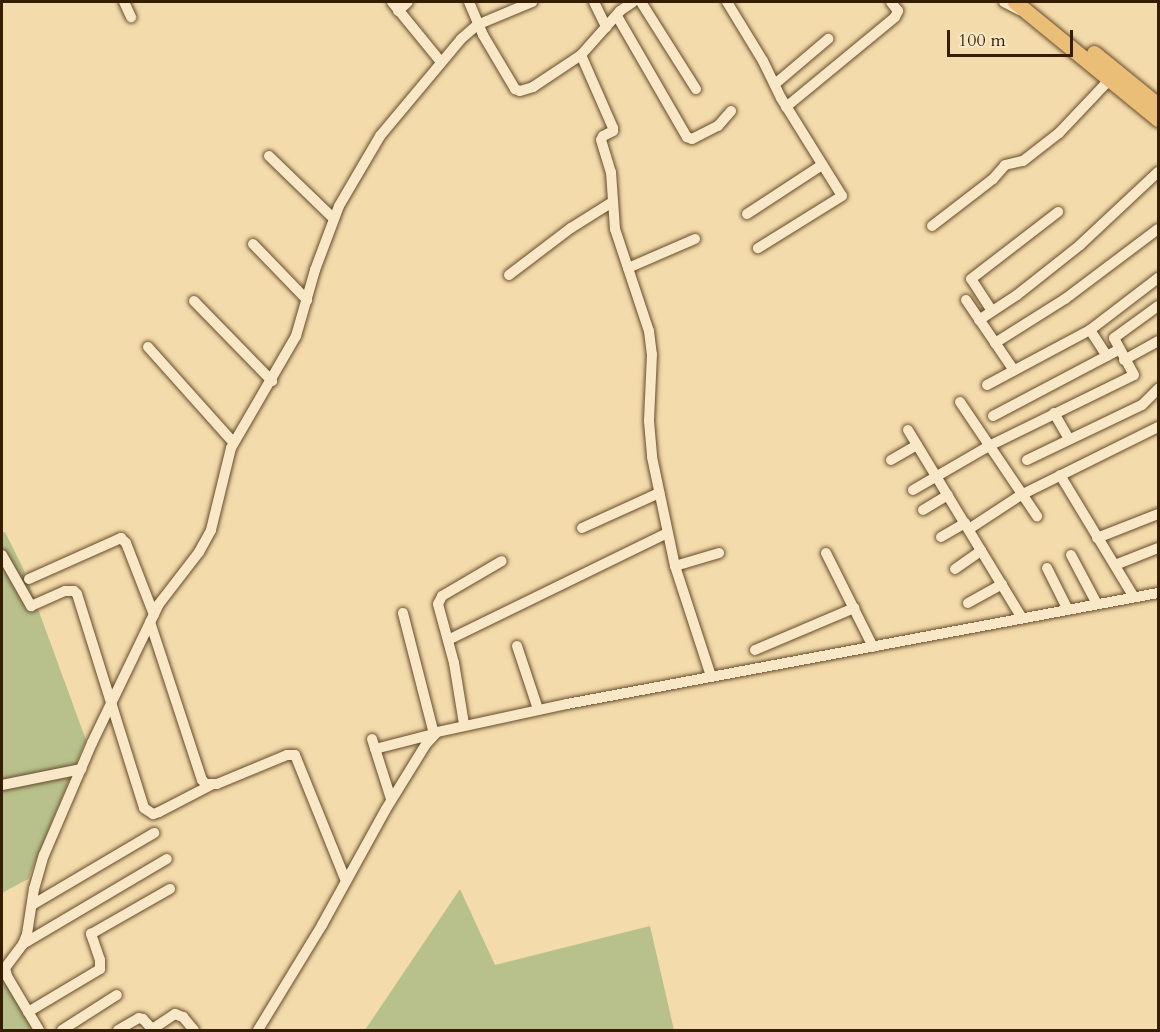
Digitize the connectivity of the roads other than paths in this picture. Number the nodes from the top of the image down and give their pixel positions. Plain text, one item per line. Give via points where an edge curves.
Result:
1 (124, 2) edge
2 (408, 2) edge
3 (469, 2) edge
4 (532, 2) edge
5 (594, 2) edge
6 (633, 2) edge
7 (641, 2) edge
8 (727, 2) edge
9 (891, 2) edge
10 (1004, 2) edge
11 (1023, 4) edge
12 (395, 6) edge
13 (617, 16) junction
14 (130, 17) dead end
15 (477, 25) junction
16 (606, 27) junction
17 (828, 39) dead end
18 (581, 55) junction
19 (441, 62) junction
20 (1110, 79) junction
21 (775, 84) junction
22 (696, 89) dead end
23 (1158, 105) edge
24 (786, 106) junction
25 (731, 111) dead end
26 (1158, 119) edge
27 (269, 156) dead end
28 (822, 165) junction
29 (1158, 172) edge
30 (611, 203) junction
31 (1058, 212) dead end
32 (747, 214) dead end
33 (333, 219) junction
34 (932, 226) dead end
35 (1158, 229) edge
36 (695, 239) dead end
37 (253, 244) dead end
38 (758, 248) dead end
39 (628, 268) junction
40 (509, 275) dead end
41 (1158, 279) edge
42 (307, 300) junction
43 (966, 300) dead end
44 (194, 301) dead end
45 (1158, 306) edge
46 (992, 311) junction
47 (979, 320) junction
48 (1090, 330) junction
49 (1158, 341) edge
50 (995, 343) junction
51 (148, 346) dead end
52 (1121, 355) junction
53 (1107, 356) junction
54 (1013, 369) junction
55 (272, 381) junction
56 (987, 385) dead end
57 (1158, 389) edge
58 (960, 402) dead end
59 (1054, 413) junction
60 (993, 416) dead end
61 (1158, 427) edge
62 (908, 430) dead end
63 (1069, 439) junction
64 (233, 442) junction
65 (916, 445) junction
66 (989, 446) junction
67 (891, 460) dead end
68 (1027, 460) dead end
69 (1060, 474) junction
70 (936, 477) junction
71 (913, 490) dead end
72 (659, 493) junction
73 (948, 495) junction
74 (1021, 495) junction
75 (924, 510) dead end
76 (1158, 514) edge
77 (1036, 516) dead end
78 (967, 526) junction
79 (582, 528) dead end
80 (667, 533) junction
81 (941, 537) dead end
82 (1098, 538) junction
83 (1158, 548) edge
84 (981, 551) junction
85 (719, 553) dead end
86 (826, 553) dead end
87 (2, 555) edge
88 (1071, 555) dead end
89 (502, 561) dead end
90 (1115, 565) junction
91 (675, 566) junction
92 (1047, 568) dead end
93 (955, 569) dead end
94 (29, 579) dead end
95 (1002, 584) junction
96 (1158, 593) edge
97 (1134, 597) junction
98 (968, 603) dead end
99 (1097, 604) junction
100 (854, 608) junction
101 (1068, 610) junction
102 (403, 613) dead end
103 (152, 618) junction
104 (1022, 618) junction
105 (448, 640) junction
106 (517, 646) dead end
107 (873, 647) junction
108 (755, 650) dead end
109 (711, 676) junction
110 (112, 702) junction
111 (538, 710) junction
112 (464, 724) junction
113 (434, 734) junction
114 (81, 769) junction
115 (2, 785) edge
116 (212, 785) junction
117 (392, 800) junction
118 (154, 833) dead end
119 (167, 859) dead end
120 (346, 881) junction
121 (170, 889) dead end
122 (32, 904) junction
123 (23, 944) junction
124 (3, 974) edge
125 (117, 995) dead end
126 (28, 1012) junction
127 (39, 1030) edge
128 (62, 1030) edge
129 (118, 1030) edge
130 (151, 1030) edge
131 (194, 1030) edge
132 (258, 1030) edge

1 - 14 street
2 - 12 street
3 - 15 street
4 - 15 street
5 - 16 street
6 - 13 street
7 - 22 street
8 - 21 street
9 - 24 street via 898,11 895,17
10 - 11 street via 1017,10
11 - 20 highway
11 - 23 highway
12 - 19 street
13 - 16 street
13 - 25 street via 687,137 692,139 718,126
15 - 18 street via 515,89 520,91 533,87
15 - 19 street
16 - 18 street
17 - 21 street
18 - 30 street via 613,128 601,140 611,172
19 - 33 street via 380,136
20 - 26 highway
20 - 34 street via 1059,133 1023,161 1005,165 993,179
21 - 24 street
24 - 28 street
27 - 33 street
28 - 32 street
28 - 38 street via 841,198
29 - 46 street via 1080,245
30 - 39 street
30 - 40 street
31 - 46 street via 971,279
33 - 42 street
35 - 50 street via 1065,299
36 - 39 street
37 - 42 street
39 - 72 street via 651,344 650,435
41 - 48 street
42 - 55 street via 296,336
43 - 47 street
44 - 55 street
45 - 52 street via 1117,333 1114,338
46 - 47 street
47 - 50 street
48 - 53 street
48 - 54 street
49 - 52 street
50 - 54 street
51 - 64 street
52 - 53 street
52 - 59 street via 1134,375
53 - 60 street
54 - 56 street
55 - 64 street
57 - 63 street via 1142,405
58 - 66 street
59 - 63 street
59 - 66 street
61 - 69 street
62 - 65 street
63 - 68 street
64 - 103 street via 211,530 199,552 163,596
65 - 67 street
65 - 70 street
66 - 70 street
66 - 74 street
69 - 74 street
69 - 82 street
70 - 71 street
70 - 73 street
72 - 79 street
72 - 80 street
73 - 75 street
73 - 78 street
74 - 77 street
74 - 78 street
76 - 82 street
78 - 81 street
78 - 84 street
80 - 91 street
80 - 105 street
82 - 90 street
83 - 90 street
84 - 93 street
84 - 95 street
85 - 91 street
86 - 100 street
87 - 110 street via 30,606 65,591 77,594
88 - 99 street
89 - 105 street via 439,600
90 - 97 street
91 - 109 street
92 - 101 street
94 - 103 street via 121,538
95 - 98 street
95 - 104 street
96 - 97 street
97 - 99 street
99 - 101 street
100 - 107 street
100 - 108 street
101 - 104 street
102 - 113 street
103 - 110 street
103 - 116 street via 202,780
104 - 107 street
105 - 112 street
106 - 111 street
107 - 109 street
109 - 111 street
110 - 114 street
110 - 116 street via 142,804 148,812 159,812
111 - 112 street
112 - 113 street
113 - 117 street
113 - 117 street via 373,744
114 - 115 street
114 - 122 street via 44,855
116 - 120 street via 295,755
117 - 120 street
118 - 122 street
119 - 123 street
120 - 132 street
121 - 126 street via 91,934 100,969
122 - 123 street
123 - 124 street
124 - 126 street
125 - 128 street
126 - 127 street
129 - 130 street via 139,1018
130 - 131 street via 175,1014

